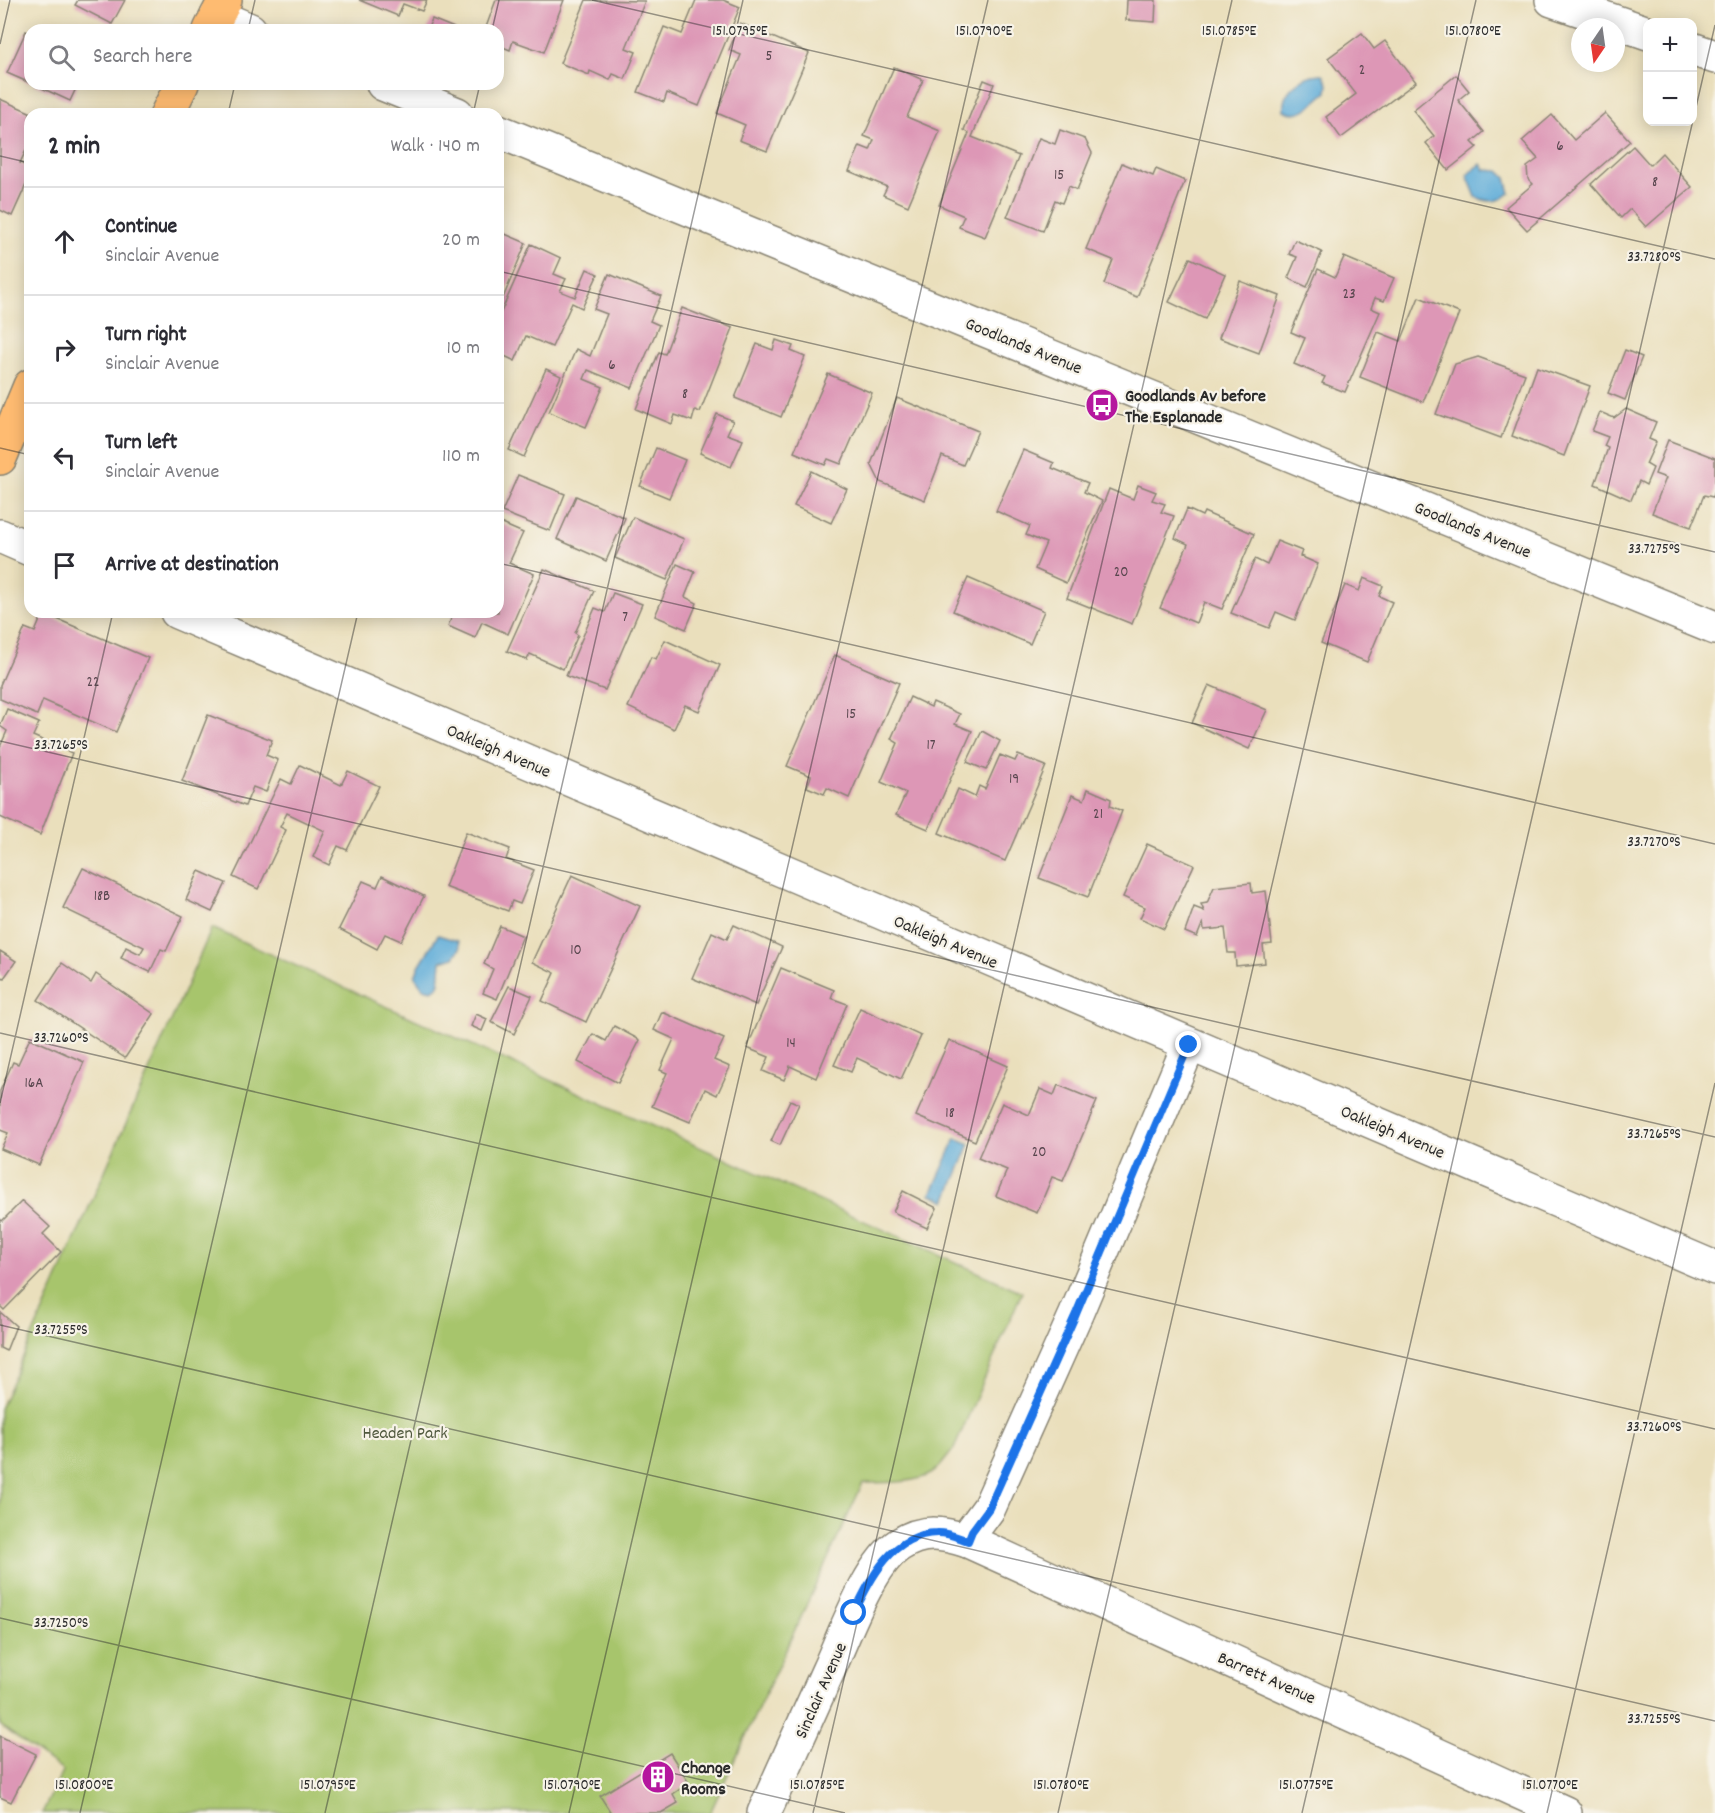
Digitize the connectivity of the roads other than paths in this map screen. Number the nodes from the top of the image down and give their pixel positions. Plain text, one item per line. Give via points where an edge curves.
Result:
1 (1552, 0) edge
2 (217, 15) edge
3 (237, 24) edge
4 (1643, 32) edge
5 (1697, 51) edge
6 (1715, 57) edge
7 (180, 90) edge
8 (398, 90) edge
9 (170, 108) edge
10 (442, 108) edge
11 (504, 133) edge
12 (24, 400) edge
13 (0, 458) edge
14 (0, 536) edge
15 (24, 546) edge
16 (191, 618) edge
17 (1715, 628) edge
18 (1189, 1045) junction
19 (1715, 1268) edge
20 (968, 1541) junction
21 (764, 1813) edge
22 (1565, 1813) edge

1 - 4 street
2 - 3 street
5 - 6 street
7 - 9 main road
8 - 10 street
11 - 17 street, Goodlands Avenue
12 - 13 main road
14 - 15 street
16 - 18 street, Oakleigh Avenue
18 - 19 street, Oakleigh Avenue
18 - 20 street via 1076,1314 989,1508
20 - 21 street, Sinclair Avenue via 939,1532 921,1535 898,1546 882,1563 858,1605
20 - 22 street, Barrett Avenue

